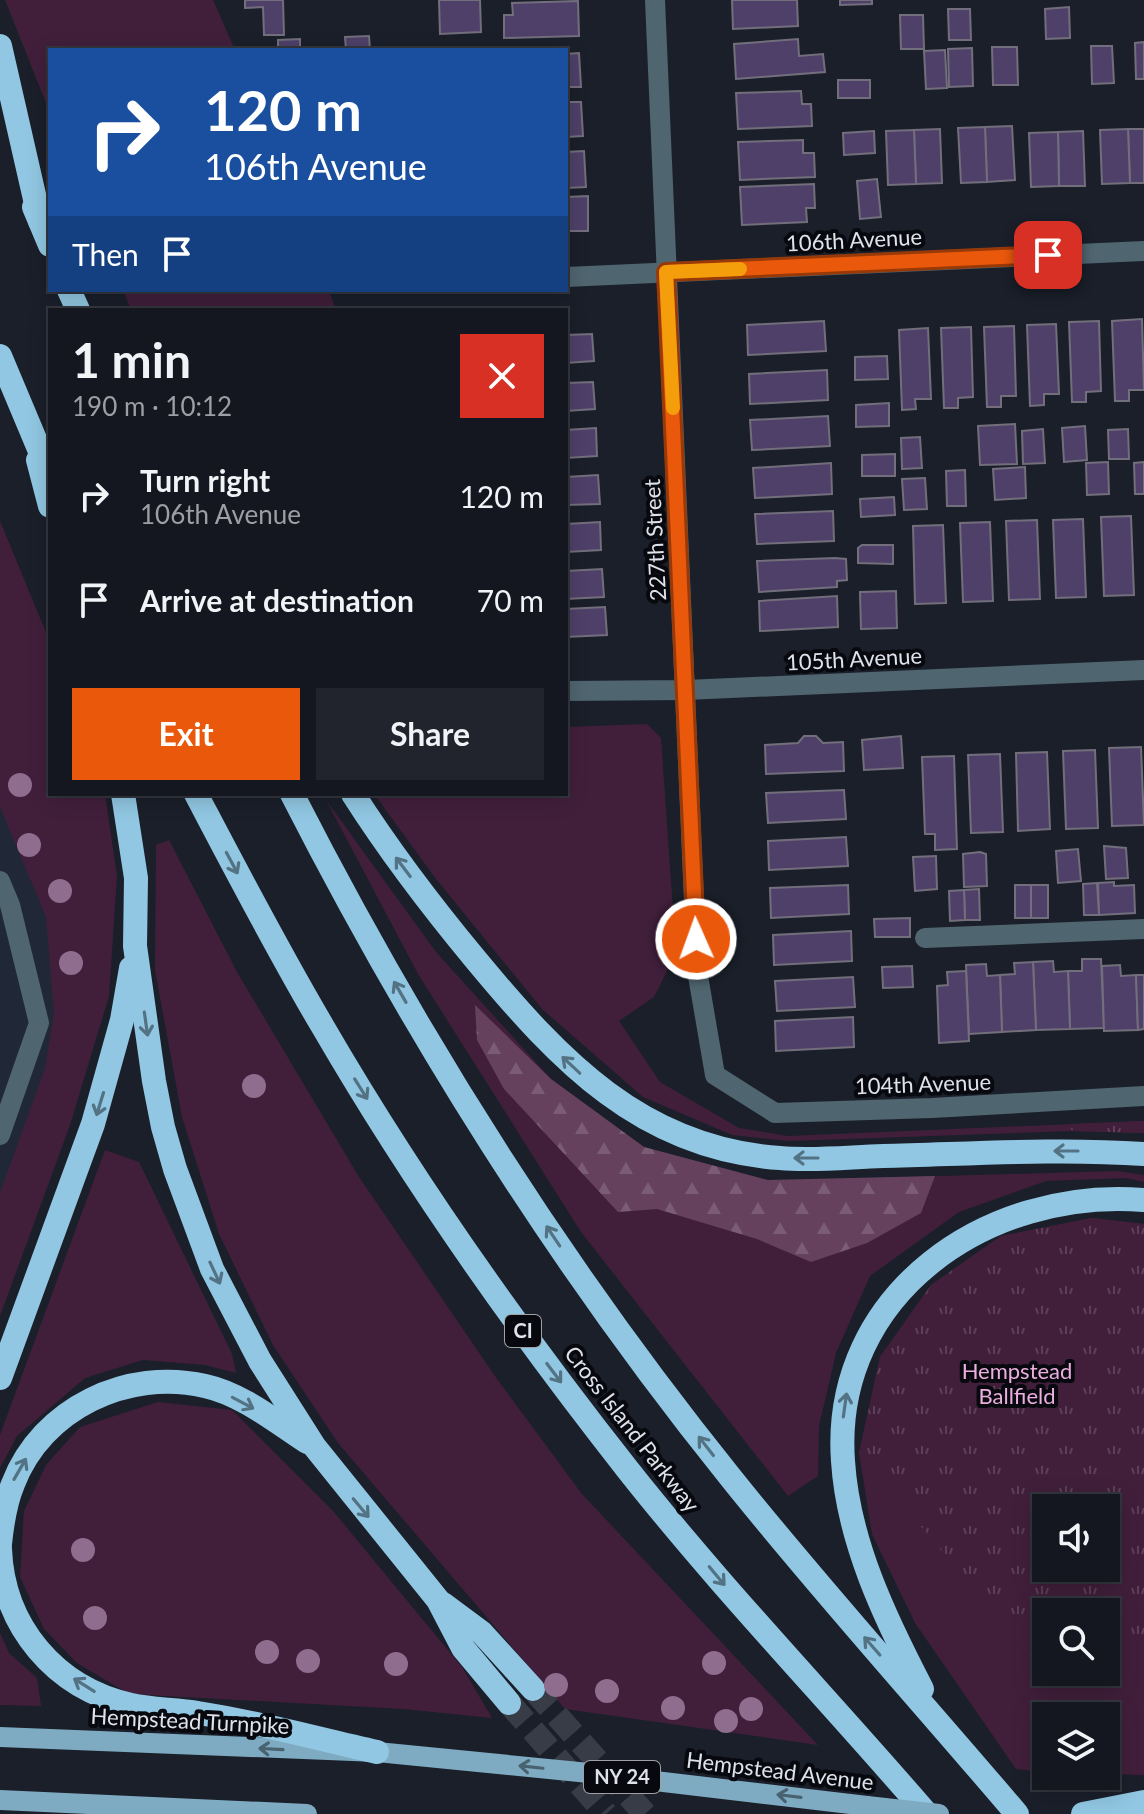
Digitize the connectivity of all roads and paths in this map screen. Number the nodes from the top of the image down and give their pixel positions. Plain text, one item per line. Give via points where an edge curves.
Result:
1 (655, 0) edge
2 (0, 46) edge
3 (0, 128) edge
4 (40, 221) junction
5 (48, 240) edge
6 (1144, 251) edge
7 (666, 272) junction
8 (568, 277) edge
9 (1, 360) edge
10 (29, 426) junction
11 (48, 470) edge
12 (48, 498) edge
13 (1144, 670) edge
14 (686, 690) junction
15 (568, 691) edge
16 (123, 796) edge
17 (197, 796) edge
18 (293, 796) edge
19 (354, 796) edge
20 (0, 881) edge
21 (1144, 929) edge
22 (925, 938) dead end
23 (135, 946) junction
24 (715, 1075) joint
25 (1144, 1096) edge
26 (0, 1135) edge
27 (1144, 1154) edge
28 (1144, 1200) edge
29 (0, 1378) edge
30 (314, 1446) junction
31 (0, 1547) edge
32 (438, 1600) junction
33 (533, 1689) tunnel mouth
34 (509, 1703) tunnel mouth
35 (942, 1726) junction
36 (0, 1737) edge
37 (377, 1752) junction
38 (0, 1800) edge
39 (1144, 1802) edge
40 (307, 1814) edge
41 (927, 1814) edge
42 (939, 1814) edge
43 (1017, 1814) edge
44 (1083, 1814) edge

1 - 7 street, 227th Street
2 - 4 highway
3 - 4 highway
4 - 5 highway
6 - 7 street, 106th Avenue
7 - 8 street, 106th Avenue
7 - 14 street, 227th Street
9 - 10 highway
10 - 11 highway
10 - 12 highway
13 - 14 street, 105th Avenue
14 - 15 street, 105th Avenue
14 - 24 street, 227th Street via 697,970
16 - 23 highway via 136,878
17 -> 41 highway, Cross Island Parkway / CI via 323,1028 511,1314 629,1471
35 -> 18 highway via 730,1477 598,1302 421,1029
27 -> 19 highway via 1039,1151 782,1159 716,1149 658,1126 596,1087 538,1032 422,893
20 - 26 street via 39,1023
21 - 22 street
23 -> 29 highway via 122,1020 93,1124
23 -> 30 highway via 163,1127 192,1218 260,1361
24 - 25 street, 104th Avenue via 775,1113
35 -> 28 highway via 857,1538 842,1458 851,1378 891,1301 957,1243 1037,1208 1094,1199
31 -> 30 highway via 13,1482 37,1444 71,1411 113,1389 157,1381 206,1386
30 -> 32 highway
37 -> 31 highway via 197,1713 130,1705 85,1688 47,1660 22,1629 6,1591
32 - 33 highway via 482,1633
32 - 34 highway via 463,1648
35 - 43 highway
37 -> 36 main road, Hempstead Turnpike / NY 24
42 -> 37 main road, Hempstead Avenue / NY 24, bridge
38 - 40 main road
39 - 44 highway

